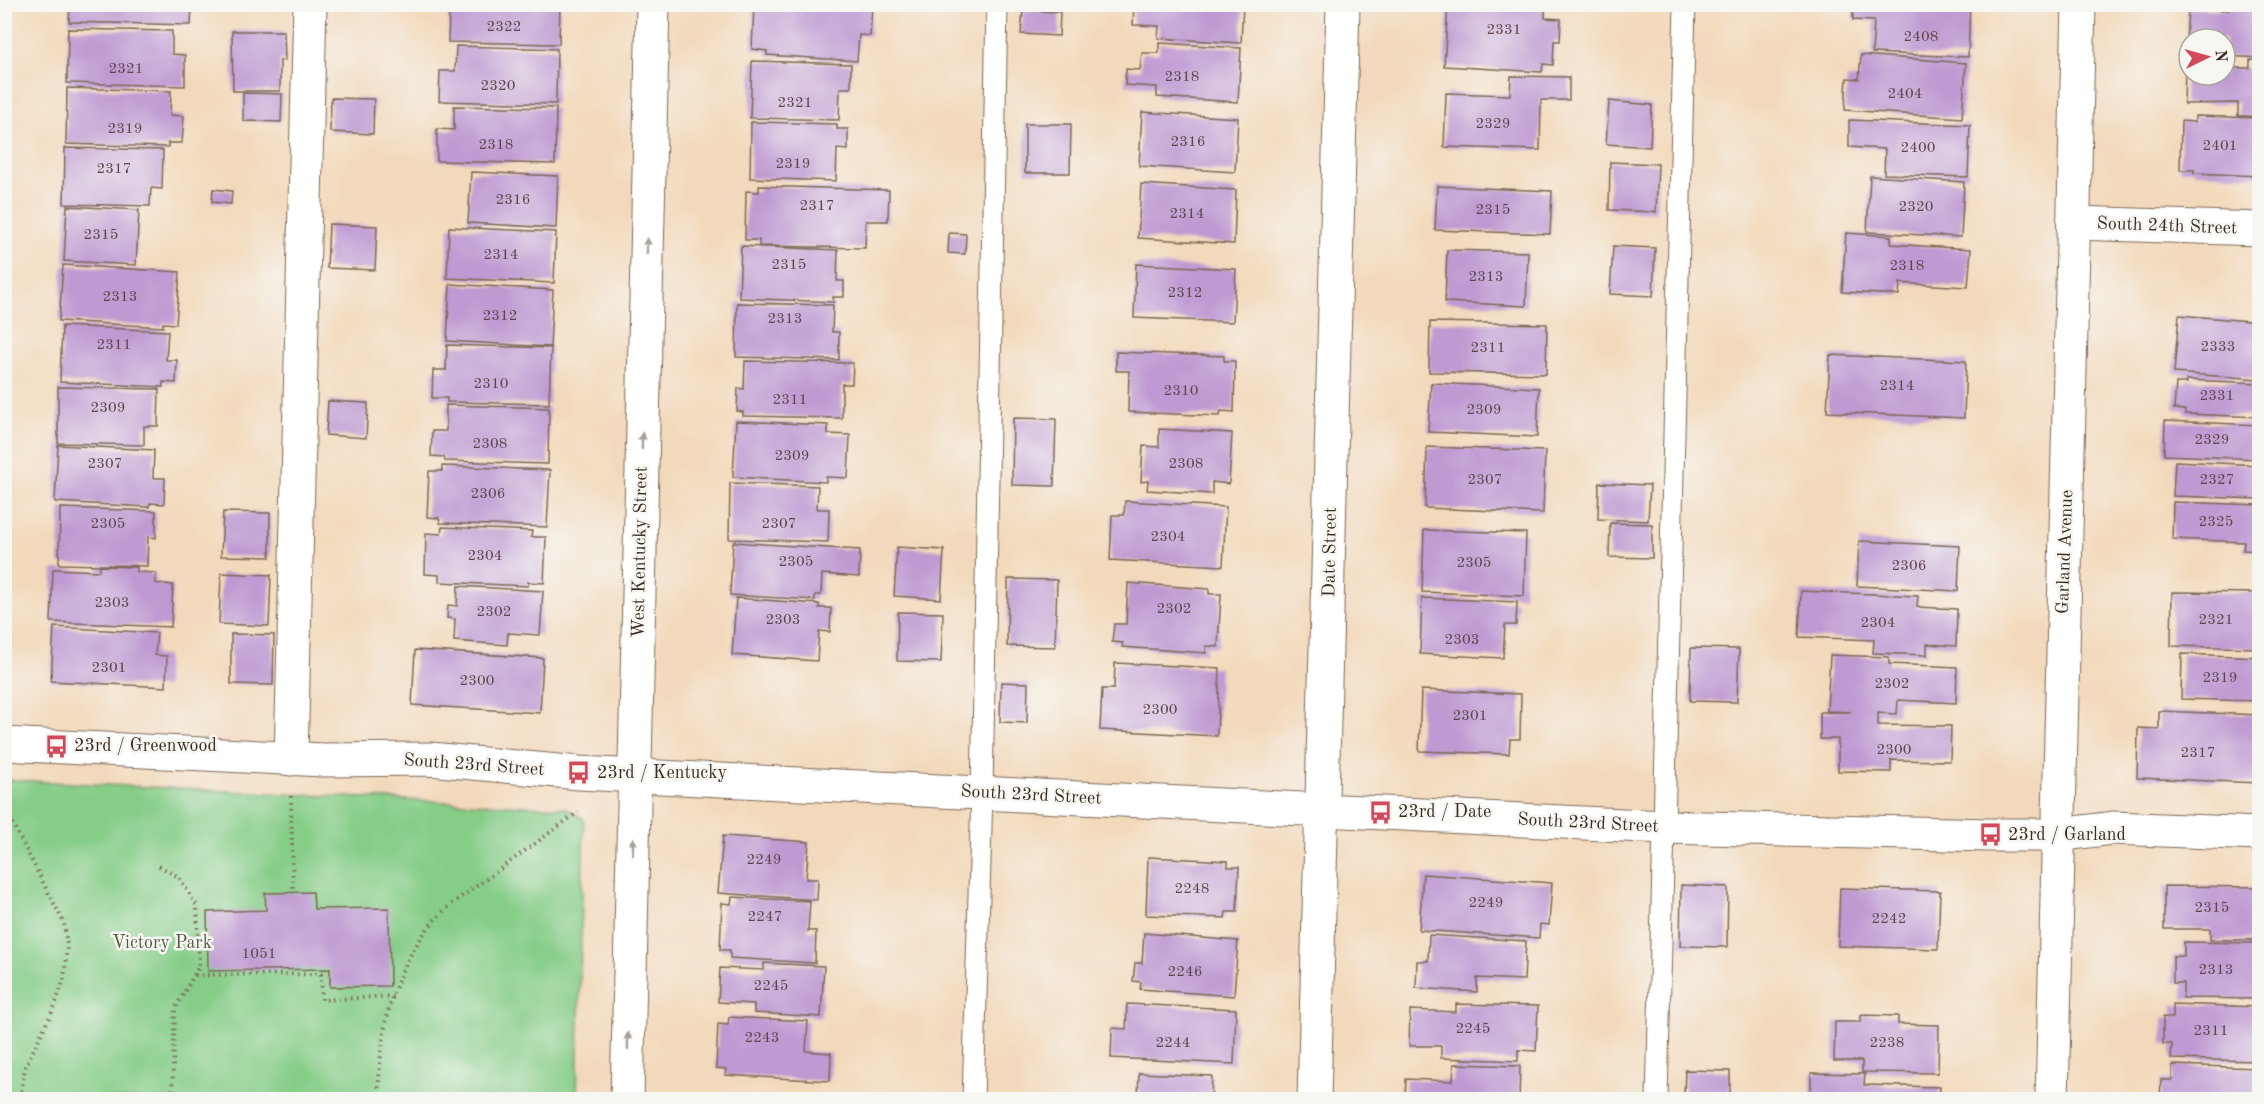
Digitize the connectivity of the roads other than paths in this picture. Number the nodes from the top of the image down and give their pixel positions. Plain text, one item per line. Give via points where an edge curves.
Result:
1 (310, 4) edge
2 (653, 4) edge
3 (996, 4) edge
4 (1343, 4) edge
5 (1685, 4) edge
6 (2079, 4) edge
7 (2074, 223) junction
8 (2259, 229) edge
9 (4, 744) edge
10 (291, 774) junction
11 (634, 776) junction
12 (982, 792) junction
13 (1323, 809) junction
14 (1664, 827) junction
15 (2259, 834) edge
16 (2058, 835) junction
17 (627, 1100) edge
18 (973, 1100) edge
19 (1314, 1100) edge
20 (1657, 1100) edge
21 (2052, 1100) edge

1 - 10 street
11 -> 2 street, West Kentucky Street
3 - 12 lane
4 - 13 street, Date Street
5 - 14 lane
6 - 7 street, Garland Avenue
7 - 8 street, South 24th Street
7 - 16 street, Garland Avenue
9 - 10 street, South 23rd Street
10 - 11 street, South 23rd Street via 430,759
11 - 12 street, South 23rd Street
17 -> 11 street, West Kentucky Street
12 - 13 street, South 23rd Street
12 - 18 lane
13 - 14 street, South 23rd Street
13 - 19 street, Date Street
14 - 16 street, South 23rd Street
14 - 20 lane
15 - 16 street, South 23rd Street via 2113,828
16 - 21 street, Garland Avenue

